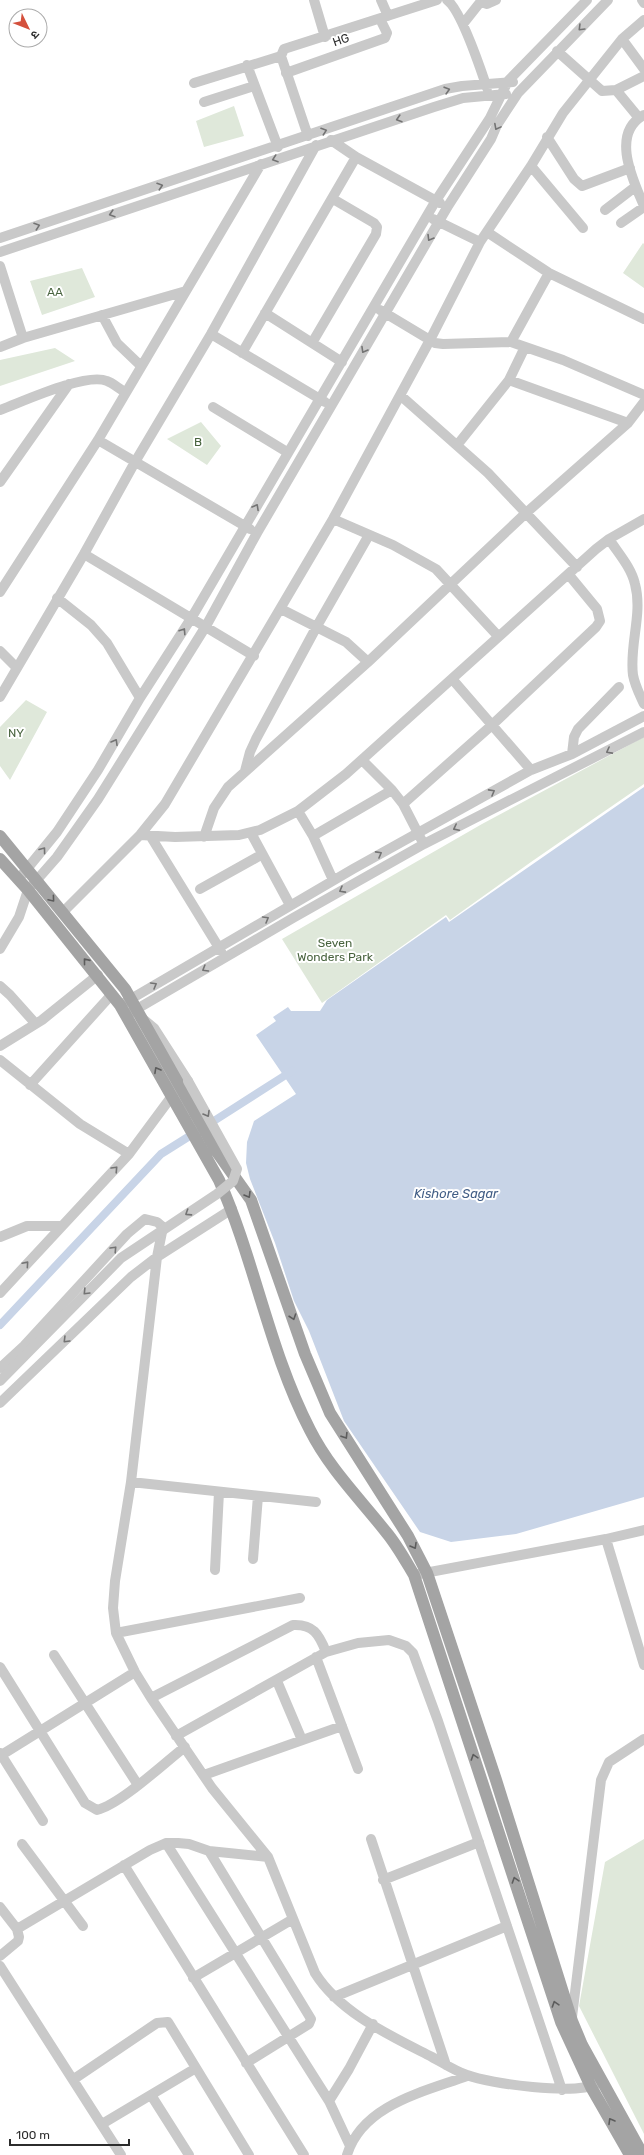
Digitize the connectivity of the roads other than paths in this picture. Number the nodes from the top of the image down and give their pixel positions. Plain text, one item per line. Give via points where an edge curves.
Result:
1 (314, 0) edge
2 (381, 0) edge
3 (436, 0) edge
4 (447, 0) edge
5 (496, 0) edge
6 (587, 0) edge
7 (608, 0) edge
8 (642, 0) edge
9 (481, 1) edge
10 (644, 3) edge
11 (384, 18) junction
12 (644, 20) edge
13 (463, 24) junction
14 (325, 37) junction
15 (622, 39) junction
16 (557, 51) junction
17 (281, 56) junction
18 (247, 65) junction
19 (644, 69) edge
20 (286, 73) junction
21 (644, 76) edge
22 (588, 79) junction
23 (508, 81) junction
24 (194, 83) dead end
25 (485, 83) junction
26 (528, 84) junction
27 (254, 86) junction
28 (616, 90) junction
29 (501, 94) junction
30 (518, 94) junction
31 (490, 96) junction
32 (204, 102) dead end
33 (641, 117) edge
34 (308, 136) junction
35 (548, 137) junction
36 (331, 140) junction
37 (316, 145) junction
38 (278, 147) junction
39 (356, 157) junction
40 (261, 164) junction
41 (531, 166) junction
42 (630, 168) junction
43 (635, 187) junction
44 (333, 199) junction
45 (435, 202) junction
46 (448, 206) junction
47 (644, 206) edge
48 (605, 210) dead end
49 (427, 216) junction
50 (439, 222) junction
51 (621, 223) dead end
52 (583, 228) dead end
53 (486, 232) junction
54 (0, 238) edge
55 (480, 242) junction
56 (0, 252) edge
57 (0, 266) edge
58 (549, 273) junction
59 (186, 291) junction
60 (373, 305) junction
61 (265, 313) junction
62 (385, 313) junction
63 (102, 315) junction
64 (644, 319) edge
65 (211, 334) junction
66 (22, 338) junction
67 (430, 340) junction
68 (511, 342) junction
69 (312, 344) junction
70 (0, 347) edge
71 (525, 347) junction
72 (242, 353) junction
73 (342, 362) junction
74 (141, 366) junction
75 (509, 380) junction
76 (69, 384) junction
77 (125, 392) junction
78 (400, 395) junction
79 (644, 395) edge
80 (319, 399) junction
81 (644, 402) edge
82 (332, 406) junction
83 (213, 407) dead end
84 (0, 410) edge
85 (628, 423) junction
86 (98, 440) junction
87 (458, 444) junction
88 (287, 452) junction
89 (135, 462) junction
90 (0, 482) edge
91 (526, 513) junction
92 (644, 519) edge
93 (333, 520) junction
94 (245, 527) junction
95 (257, 533) junction
96 (369, 535) junction
97 (608, 539) junction
98 (84, 554) junction
99 (577, 567) junction
100 (569, 575) junction
101 (451, 586) junction
102 (0, 591) edge
103 (57, 598) junction
104 (641, 604) edge
105 (281, 609) junction
106 (192, 617) junction
107 (206, 626) junction
108 (317, 626) junction
109 (498, 636) junction
110 (0, 651) edge
111 (254, 656) junction
112 (368, 662) junction
113 (17, 668) junction
114 (453, 680) junction
115 (619, 687) dead end
116 (0, 697) edge
117 (140, 698) junction
118 (644, 704) edge
119 (644, 716) edge
120 (492, 726) junction
121 (644, 732) edge
122 (572, 754) junction
123 (362, 760) junction
124 (531, 770) junction
125 (245, 772) junction
126 (392, 790) junction
127 (403, 804) junction
128 (298, 810) junction
129 (251, 833) junction
130 (418, 833) junction
131 (0, 836) edge
132 (140, 836) junction
133 (204, 836) junction
134 (313, 836) junction
135 (151, 837) junction
136 (424, 844) junction
137 (261, 855) junction
138 (0, 859) edge
139 (28, 870) junction
140 (18, 880) junction
141 (36, 880) junction
142 (333, 880) junction
143 (200, 889) dead end
144 (28, 890) junction
145 (290, 905) junction
146 (63, 912) junction
147 (219, 947) junction
148 (0, 949) edge
149 (225, 957) junction
150 (98, 975) junction
151 (0, 986) edge
152 (112, 994) junction
153 (131, 1009) junction
154 (34, 1023) junction
155 (0, 1046) edge
156 (0, 1060) edge
157 (30, 1085) junction
158 (178, 1098) junction
159 (130, 1154) junction
160 (213, 1156) junction
161 (232, 1209) junction
162 (62, 1226) junction
163 (0, 1237) edge
164 (157, 1257) junction
165 (0, 1293) edge
166 (0, 1368) edge
167 (0, 1381) edge
168 (0, 1403) edge
169 (132, 1482) junction
170 (219, 1492) junction
171 (258, 1496) junction
172 (316, 1502) dead end
173 (644, 1530) edge
174 (606, 1539) junction
175 (253, 1559) dead end
176 (214, 1570) dead end
177 (427, 1573) junction
178 (414, 1575) junction
179 (300, 1598) dead end
180 (116, 1633) junction
181 (326, 1652) junction
182 (54, 1654) dead end
183 (316, 1657) junction
184 (644, 1665) edge
185 (0, 1667) edge
186 (135, 1672) junction
187 (277, 1681) junction
188 (151, 1698) junction
189 (85, 1704) junction
190 (342, 1726) junction
191 (42, 1732) junction
192 (176, 1736) junction
193 (644, 1739) edge
194 (302, 1740) junction
195 (185, 1746) junction
196 (0, 1755) edge
197 (358, 1769) dead end
198 (204, 1774) junction
199 (138, 1785) junction
200 (43, 1821) dead end
201 (371, 1839) dead end
202 (479, 1842) junction
203 (166, 1843) junction
204 (22, 1844) dead end
205 (209, 1851) junction
206 (268, 1858) junction
207 (124, 1865) junction
208 (383, 1880) junction
209 (64, 1902) junction
210 (0, 1908) edge
211 (292, 1919) junction
212 (83, 1926) dead end
213 (507, 1926) junction
214 (17, 1929) junction
215 (260, 1938) junction
216 (235, 1953) junction
217 (0, 1956) edge
218 (412, 1964) junction
219 (0, 1966) edge
220 (194, 1978) junction
221 (334, 1996) junction
222 (572, 2021) junction
223 (373, 2024) junction
224 (289, 2037) junction
225 (246, 2063) junction
226 (446, 2065) junction
227 (196, 2068) junction
228 (467, 2076) junction
229 (74, 2079) junction
230 (596, 2084) junction
231 (562, 2090) junction
232 (151, 2095) junction
233 (329, 2101) junction
234 (102, 2124) junction
235 (348, 2150) edge
236 (121, 2155) edge
237 (189, 2155) edge
238 (249, 2155) edge
239 (304, 2155) edge
240 (630, 2155) edge
241 (643, 2155) edge

1 - 14 street
2 - 11 street, HG
3 - 11 street
4 - 13 street via 455,8
5 - 9 street via 487,4
6 - 23 street
7 -> 16 street
8 - 10 street
9 - 13 street
11 - 14 street
11 - 20 street, HG via 387,33 385,38
12 - 15 street
13 - 25 street
14 - 17 street via 287,47 281,52
15 - 19 street
15 - 22 street
16 - 22 street
16 - 26 street
17 - 18 street
17 - 20 street
18 - 24 street
18 - 27 street
20 - 34 street
21 - 28 street
22 - 28 street via 602,91
22 - 35 street
23 - 25 street
23 - 26 street
23 - 29 street
25 - 31 street
34 -> 25 street via 445,89
26 - 30 street
27 - 32 street
27 - 38 street
28 - 33 street
29 - 30 street
29 - 31 street
29 - 45 street via 482,130
30 -> 46 street
31 -> 36 street via 463,98
33 - 42 street via 628,130 626,136
34 - 38 street
35 - 41 street
35 - 42 street via 574,179 582,186
36 - 37 street
36 - 39 street
37 -> 40 street
37 - 65 street
54 -> 38 street
39 - 44 street
39 - 45 street
40 -> 56 street
40 - 59 street
41 - 52 street
41 - 53 street
42 - 43 street
43 - 47 street
43 - 48 street
44 - 61 street
44 - 69 street via 374,223 377,227 376,234
45 - 46 street
45 - 49 street
46 - 50 street
47 - 51 street
49 - 50 street
49 - 60 street
50 - 55 street
50 -> 62 street
53 - 55 street
53 - 58 street
55 - 67 street
57 - 66 street
58 - 64 street
58 - 68 street
59 - 63 street
59 - 74 street
60 - 62 street
60 - 73 street
61 - 69 street
61 - 72 street
62 - 67 street
62 -> 82 street
63 - 66 street
63 - 74 street via 117,343
65 - 72 street
65 - 89 street
66 - 70 street
67 - 68 street via 443,344
67 - 78 street
68 - 71 street
69 - 73 street
71 - 75 street
71 - 79 street via 563,360
72 - 80 street
73 - 80 street
74 - 77 street
75 - 85 street
75 - 87 street
76 - 77 street via 96,379 106,380
76 - 84 street
76 - 90 street
77 - 86 street
78 - 87 street
78 - 93 street
80 - 82 street
80 - 88 street
81 - 85 street
82 - 95 street
83 - 88 street
85 - 91 street
86 - 89 street
86 - 102 street
87 - 91 street
94 -> 88 street
89 - 94 street
89 - 98 street
91 - 99 street
91 - 101 street
92 - 97 street
93 - 96 street
93 - 105 street
94 - 95 street
94 - 106 street
95 - 107 street
96 - 101 street via 421,559 436,569
96 - 108 street
97 - 99 street
97 - 104 street via 630,570
98 - 103 street
98 - 106 street
99 - 100 street
100 - 109 street
100 - 120 street via 598,609 600,621
101 - 109 street
101 - 112 street
103 - 113 street
103 - 117 street via 91,625 107,643
104 - 118 street via 633,649 633,674
105 - 108 street
105 - 111 street
106 - 107 street
117 -> 106 street
107 - 111 street
107 - 141 street via 98,799 57,857
108 - 112 street via 346,642
108 - 125 street via 250,752
109 - 114 street
110 - 113 street
111 - 132 street via 164,804
112 - 125 street
113 - 116 street
114 - 120 street
114 - 123 street
115 - 122 street via 578,729 574,737
139 -> 117 street via 98,770
119 - 122 street
120 - 124 street
120 - 127 street
121 -> 136 street
122 - 124 street
123 - 126 street
123 - 128 street
130 -> 124 street
125 - 133 street via 221,795
126 - 127 street
126 - 134 street
127 - 130 street
128 - 129 street
128 - 134 street
129 - 133 street
129 - 137 street
130 - 136 street
142 -> 130 street
131 - 139 main road
132 - 135 street
132 - 146 street
133 - 135 street
134 - 142 street
135 - 147 street
136 -> 149 street
137 - 143 street
137 - 145 street
138 - 140 main road
139 - 140 street
139 - 141 main road
140 - 144 main road
141 - 144 street
141 -> 146 main road
142 - 145 street
144 - 148 street via 18,917
150 -> 144 main road
147 -> 145 street
146 - 153 main road via 107,965
147 - 149 street
153 -> 147 street
149 -> 153 street
150 - 152 main road
150 - 154 street via 57,1009
151 - 154 street
152 - 153 main road
152 - 157 street
153 - 158 main road
153 -> 167 street, bridge via 154,1028 188,1080 237,1169 233,1181 121,1258
154 - 155 street
156 - 157 street
157 - 159 street via 80,1124
158 - 159 street
158 - 160 main road
162 -> 159 street
160 - 161 main road
160 -> 177 main road via 251,1200 330,1413 408,1536
161 - 164 street
161 - 178 main road via 284,1367 310,1431 331,1464 398,1548
162 - 163 street via 26,1226
165 -> 162 street
166 -> 164 street via 24,1346 127,1234 145,1219 157,1222 163,1227
164 -> 168 street via 103,1302
164 - 169 street
169 - 170 street
169 - 180 street via 115,1580 113,1608
170 - 171 street
170 - 176 street
171 - 172 street
171 - 175 street
173 - 174 street
174 - 177 street
174 - 184 street
177 - 178 street
177 - 222 main road
230 -> 178 main road via 561,2022
179 - 180 street
180 - 186 street
181 - 183 street
181 - 188 street via 314,1631 305,1624 293,1625
181 - 202 street via 389,1640 406,1646 413,1653
182 - 189 street
183 - 187 street
183 - 190 street
185 - 191 street
186 - 188 street
186 - 189 street
187 - 192 street
187 - 194 street
188 - 192 street
189 - 191 street
189 - 199 street
190 - 194 street
190 - 197 street
191 - 196 street
191 - 199 street via 86,1803 92,1808 105,1808
192 - 195 street
193 - 222 street via 609,1762 601,1780
194 - 198 street
195 - 198 street
195 - 199 street
196 - 200 street
198 - 206 street
201 - 208 street
202 - 208 street
202 - 213 street
203 - 205 street via 189,1844
203 - 207 street
203 - 216 street
204 - 209 street
205 - 206 street
205 - 215 street
206 - 211 street
207 - 209 street
207 - 220 street
208 - 218 street
209 - 212 street
209 - 214 street
210 - 214 street
211 - 215 street
211 - 221 street via 315,1973 323,1986
213 - 218 street
213 - 231 street
214 - 217 street via 18,1941
215 - 216 street
215 - 224 street via 311,2019 309,2024
216 - 220 street
216 - 224 street
218 - 221 street
218 - 226 street
219 - 229 street
220 - 225 street
221 - 223 street
222 - 230 main road
223 - 226 street
223 - 233 street
224 - 225 street
224 - 233 street
225 - 239 street
226 - 228 street
227 - 229 street via 168,2022 162,2022
227 - 232 street
227 - 238 street
228 - 231 street
228 - 235 street via 383,2110 358,2131
229 - 234 street
230 - 231 street
240 -> 230 main road
230 - 241 main road
232 - 234 street
232 - 237 street
233 - 235 street
234 - 236 street

